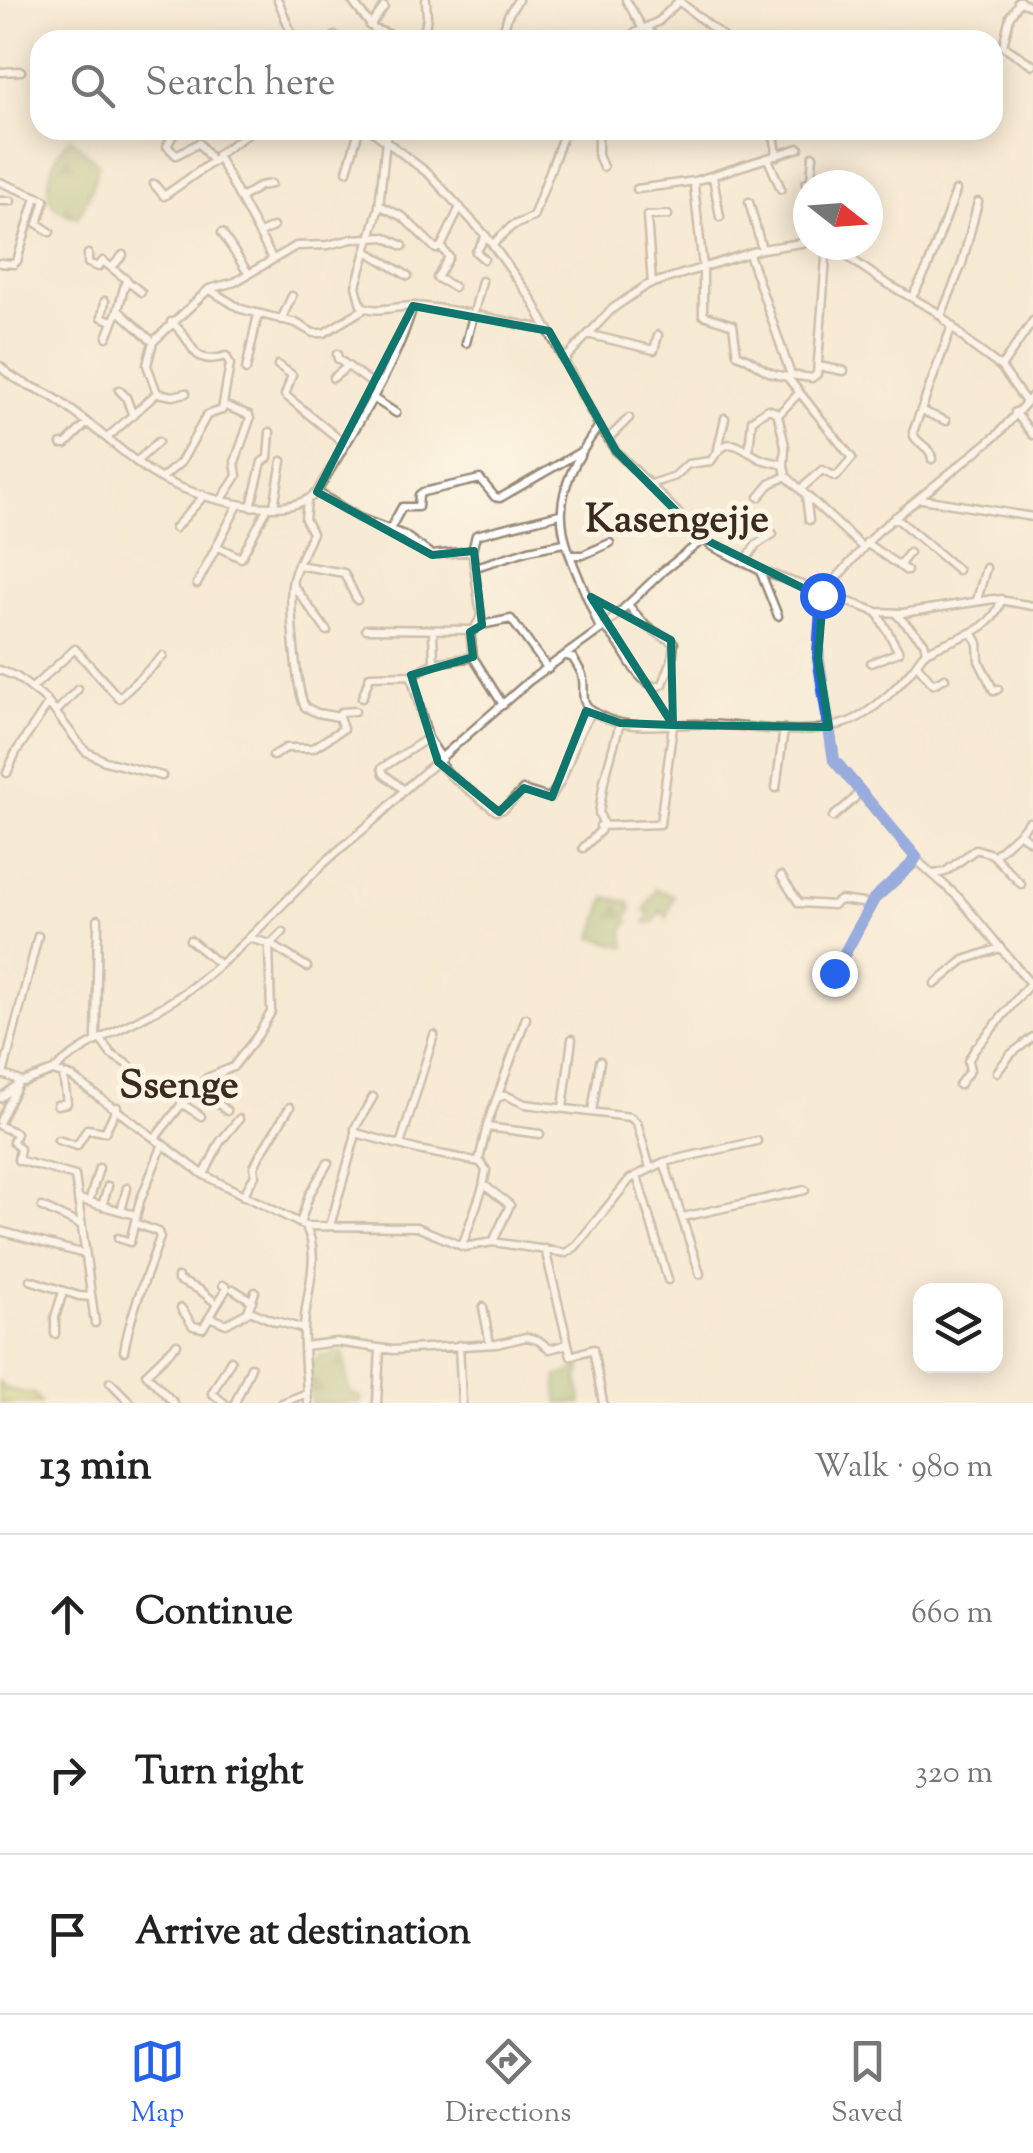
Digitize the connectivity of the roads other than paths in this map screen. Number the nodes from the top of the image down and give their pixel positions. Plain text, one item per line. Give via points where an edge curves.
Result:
1 (278, 0) edge
2 (351, 0) edge
3 (426, 0) edge
4 (518, 0) edge
5 (628, 1) edge
6 (680, 1) edge
7 (1019, 1) edge
8 (384, 7) dead end
9 (1033, 7) edge
10 (370, 26) junction
11 (290, 30) edge
12 (381, 30) edge
13 (423, 30) edge
14 (504, 30) edge
15 (638, 30) edge
16 (645, 30) edge
17 (715, 30) edge
18 (1033, 65) edge
19 (22, 71) dead end
20 (0, 72) edge
21 (170, 140) edge
22 (237, 140) edge
23 (356, 140) edge
24 (385, 140) joint
25 (561, 140) edge
26 (598, 140) edge
27 (775, 140) edge
28 (799, 148) dead end
29 (777, 156) junction
30 (813, 156) dead end
31 (768, 158) junction
32 (216, 160) junction
33 (603, 167) dead end
34 (812, 170) edge
35 (347, 171) dead end
36 (713, 178) junction
37 (695, 181) junction
38 (0, 182) edge
39 (154, 184) dead end
40 (271, 184) dead end
41 (637, 189) dead end
42 (781, 189) dead end
43 (956, 191) dead end
44 (36, 197) junction
45 (241, 198) junction
46 (0, 201) edge
47 (11, 202) dead end
48 (749, 202) dead end
49 (978, 202) dead end
50 (380, 206) junction
51 (460, 206) junction
52 (668, 215) dead end
53 (720, 217) dead end
54 (273, 227) dead end
55 (50, 232) dead end
56 (222, 233) dead end
57 (260, 233) junction
58 (486, 236) junction
59 (369, 239) junction
60 (493, 244) junction
61 (793, 244) edge
62 (403, 246) dead end
63 (441, 247) junction
64 (762, 249) junction
65 (368, 252) junction
66 (88, 254) dead end
67 (748, 254) junction
68 (123, 255) dead end
69 (272, 258) junction
70 (484, 259) dead end
71 (828, 260) edge
72 (853, 260) edge
73 (0, 263) edge
74 (113, 266) junction
75 (704, 268) junction
76 (248, 274) junction
77 (408, 276) dead end
78 (127, 280) junction
79 (482, 281) dead end
80 (652, 284) junction
81 (454, 287) dead end
82 (209, 289) junction
83 (141, 292) dead end
84 (292, 296) dead end
85 (912, 297) junction
86 (105, 301) dead end
87 (413, 306) junction
88 (364, 309) junction
89 (118, 310) junction
90 (258, 314) junction
91 (472, 315) junction
92 (941, 316) junction
93 (280, 320) junction
94 (112, 321) junction
95 (1033, 321) edge
96 (171, 322) junction
97 (952, 326) junction
98 (550, 330) junction
99 (590, 335) junction
100 (658, 335) dead end
101 (108, 337) dead end
102 (152, 342) junction
103 (466, 343) dead end
104 (337, 354) dead end
105 (564, 360) junction
106 (278, 365) dead end
107 (0, 366) edge
108 (348, 366) junction
109 (818, 366) junction
110 (1001, 368) junction
111 (246, 370) dead end
112 (844, 371) dead end
113 (790, 376) junction
114 (333, 378) dead end
115 (376, 388) junction
116 (118, 390) dead end
117 (157, 393) junction
118 (186, 393) dead end
119 (799, 393) junction
120 (1033, 395) edge
121 (372, 398) junction
122 (1026, 402) junction
123 (223, 405) junction
124 (922, 411) junction
125 (1015, 412) junction
126 (396, 413) dead end
127 (778, 413) junction
128 (133, 416) junction
129 (629, 418) dead end
130 (725, 418) dead end
131 (946, 421) dead end
132 (87, 422) junction
133 (599, 426) junction
134 (270, 432) dead end
135 (1033, 434) edge
136 (107, 438) junction
137 (608, 440) junction
138 (158, 442) dead end
139 (61, 444) dead end
140 (345, 444) junction
141 (717, 450) junction
142 (748, 450) junction
143 (580, 452) junction
144 (932, 459) dead end
145 (137, 461) junction
146 (282, 462) dead end
147 (784, 465) junction
148 (786, 476) junction
149 (160, 478) junction
150 (651, 484) junction
151 (202, 492) junction
152 (317, 492) junction
153 (804, 492) junction
154 (760, 497) dead end
155 (222, 499) junction
156 (921, 499) junction
157 (308, 500) junction
158 (238, 505) junction
159 (251, 507) junction
160 (271, 507) junction
161 (560, 514) junction
162 (895, 517) junction
163 (1033, 517) edge
164 (809, 520) dead end
165 (175, 528) dead end
166 (390, 530) junction
167 (773, 534) dead end
168 (704, 539) junction
169 (564, 543) junction
170 (610, 543) dead end
171 (864, 545) junction
172 (218, 547) junction
173 (472, 551) junction
174 (909, 553) dead end
175 (569, 555) junction
176 (744, 563) junction
177 (298, 565) junction
178 (899, 566) junction
179 (476, 568) junction
180 (986, 568) dead end
181 (759, 570) junction
182 (958, 570) dead end
183 (907, 572) dead end
184 (198, 584) dead end
185 (292, 584) junction
186 (822, 595) junction
187 (1002, 599) junction
188 (357, 600) dead end
189 (977, 600) junction
190 (629, 606) junction
191 (1033, 606) edge
192 (877, 612) junction
193 (895, 613) junction
194 (778, 616) dead end
195 (480, 620) junction
196 (602, 628) junction
197 (366, 629) dead end
198 (433, 630) junction
199 (327, 631) dead end
200 (470, 632) junction
201 (972, 632) junction
202 (926, 651) junction
203 (164, 656) dead end
204 (567, 656) junction
205 (473, 657) junction
206 (434, 663) junction
207 (870, 663) dead end
208 (916, 664) junction
209 (548, 669) junction
210 (0, 670) edge
211 (410, 676) junction
212 (945, 678) dead end
213 (32, 688) junction
214 (78, 689) dead end
215 (998, 689) dead end
216 (362, 698) dead end
217 (48, 704) junction
218 (503, 705) junction
219 (355, 711) dead end
220 (56, 712) junction
221 (593, 712) junction
222 (339, 717) junction
223 (620, 723) junction
224 (673, 725) junction
225 (828, 727) junction
226 (784, 728) junction
227 (428, 738) junction
228 (273, 756) dead end
229 (440, 761) junction
230 (7, 773) dead end
231 (162, 776) dead end
232 (776, 788) dead end
233 (859, 789) junction
234 (404, 790) junction
235 (833, 817) dead end
236 (1030, 822) dead end
237 (600, 826) junction
238 (1019, 833) junction
239 (1033, 844) edge
240 (584, 848) dead end
241 (993, 855) junction
242 (916, 857) junction
243 (932, 874) junction
244 (781, 876) dead end
245 (1022, 884) dead end
246 (871, 904) junction
247 (98, 919) dead end
248 (283, 932) dead end
249 (38, 936) dead end
250 (248, 938) junction
251 (190, 940) dead end
252 (270, 944) junction
253 (1001, 947) junction
254 (219, 964) junction
255 (307, 967) dead end
256 (832, 978) dead end
257 (935, 984) dead end
258 (1032, 985) edge
259 (526, 1018) dead end
260 (434, 1036) dead end
261 (1033, 1038) edge
262 (572, 1039) dead end
263 (98, 1041) junction
264 (600, 1061) dead end
265 (130, 1066) dead end
266 (53, 1071) junction
267 (997, 1072) dead end
268 (63, 1073) junction
269 (2, 1074) edge
270 (18, 1083) junction
271 (960, 1085) dead end
272 (198, 1086) junction
273 (374, 1097) dead end
274 (0, 1098) edge
275 (498, 1098) junction
276 (181, 1104) junction
277 (57, 1106) dead end
278 (117, 1107) junction
279 (290, 1108) dead end
280 (563, 1108) junction
281 (227, 1111) dead end
282 (592, 1112) junction
283 (201, 1116) dead end
284 (239, 1119) dead end
285 (0, 1124) edge
286 (486, 1127) junction
287 (356, 1133) junction
288 (540, 1134) dead end
289 (58, 1140) dead end
290 (159, 1141) junction
291 (757, 1141) dead end
292 (400, 1145) junction
293 (328, 1162) dead end
294 (480, 1162) junction
295 (664, 1162) junction
296 (99, 1168) dead end
297 (650, 1168) junction
298 (204, 1174) junction
299 (637, 1176) junction
300 (484, 1185) junction
301 (108, 1186) dead end
302 (126, 1188) dead end
303 (805, 1190) dead end
304 (243, 1196) junction
305 (79, 1199) junction
306 (89, 1202) junction
307 (102, 1206) junction
308 (42, 1207) dead end
309 (121, 1211) junction
310 (683, 1218) junction
311 (136, 1219) junction
312 (81, 1225) junction
313 (302, 1225) junction
314 (330, 1226) junction
315 (315, 1228) junction
316 (0, 1231) edge
317 (310, 1236) junction
318 (118, 1238) dead end
319 (493, 1242) junction
320 (462, 1246) junction
321 (545, 1249) junction
322 (85, 1254) junction
323 (700, 1274) dead end
324 (178, 1276) dead end
325 (30, 1280) dead end
326 (668, 1280) dead end
327 (223, 1285) dead end
328 (233, 1290) dead end
329 (63, 1292) junction
330 (255, 1292) dead end
331 (92, 1296) junction
332 (252, 1301) junction
333 (216, 1304) junction
334 (483, 1307) dead end
335 (180, 1308) dead end
336 (248, 1311) junction
337 (210, 1317) junction
338 (95, 1323) dead end
339 (304, 1329) junction
340 (55, 1334) dead end
341 (176, 1344) dead end
342 (490, 1344) junction
343 (568, 1344) junction
344 (459, 1345) junction
345 (304, 1346) junction
346 (380, 1349) junction
347 (124, 1351) dead end
348 (231, 1360) dead end
349 (251, 1367) dead end
350 (110, 1382) dead end
351 (307, 1393) junction
352 (131, 1403) edge
353 (174, 1403) edge
354 (224, 1403) edge
355 (235, 1403) edge
356 (282, 1403) edge
357 (308, 1403) edge
358 (377, 1403) edge
359 (462, 1403) edge
360 (603, 1403) edge

1 - 11 street
2 - 10 street
3 - 13 street
4 - 14 street
5 - 15 street
6 - 16 street
6 - 17 street
7 - 9 street
7 - 18 street via 1003,46
8 - 10 street
10 - 12 street
19 - 20 street
21 - 32 street via 167,146 176,154 199,144
22 - 32 street
23 - 35 street
24 - 50 street
24 - 51 street
25 - 60 street via 533,217
26 - 33 street
27 - 29 street
28 - 29 street
29 - 31 street
30 - 34 street
31 - 36 street
31 - 42 street
32 - 39 street via 164,196
32 - 45 street
36 - 37 street
36 - 53 street
37 - 41 street
37 - 75 street
38 - 44 street
40 - 45 street
43 - 85 street
44 - 55 street via 46,201 38,224
44 - 73 street via 17,262
45 - 57 street
46 - 47 street
48 - 64 street
49 - 92 street
50 - 59 street
50 - 63 street via 403,217 430,246
51 - 58 street
51 - 63 street
52 - 80 street via 648,216
54 - 57 street
56 - 76 street
57 - 69 street
58 - 60 street
58 - 70 street via 476,252
59 - 62 street
59 - 65 street
59 - 69 street via 296,246
60 - 98 street
61 - 64 street
63 - 81 street via 449,258 438,278
64 - 67 street
65 - 77 street
65 - 88 street via 356,286
66 - 74 street via 93,265
67 - 75 street
67 - 113 street
68 - 74 street
69 - 76 street
71 - 109 street
72 - 85 street
74 - 78 street
75 - 80 street
75 - 113 street via 703,316 733,325 737,354 765,373
76 - 82 street
78 - 83 street
78 - 89 street
79 - 91 street
80 - 99 street via 618,304
82 - 90 street
82 - 96 street
84 - 93 street
85 - 92 street
86 - 94 street via 102,316
87 - 88 street
87 - 91 street
87 - 115 street
88 - 93 street via 320,333
89 - 94 street
89 - 102 street
90 - 93 street
90 - 111 street
91 - 98 street
91 - 103 street
92 - 97 street
94 - 101 street
95 - 110 street
96 - 102 street
96 - 123 street via 202,358 229,358
97 - 110 street
97 - 124 street
98 - 105 street
99 - 100 street via 652,350
99 - 105 street
102 - 117 street via 147,366
104 - 108 street
105 - 133 street
106 - 140 street via 292,375 285,395
107 - 132 street
108 - 114 street
108 - 115 street
109 - 112 street
109 - 113 street via 814,378
110 - 122 street
113 - 119 street
115 - 121 street
116 - 128 street
117 - 118 street
117 - 128 street
119 - 127 street
119 - 153 street via 852,458 836,477 822,470
120 - 122 street
121 - 126 street
121 - 140 street
122 - 125 street
123 - 149 street via 207,415 181,462
123 - 155 street via 250,419 235,462 237,476
124 - 131 street
124 - 144 street via 912,434
125 - 135 street
125 - 156 street
127 - 142 street via 768,409 752,420
127 - 147 street
128 - 136 street
129 - 137 street
130 - 141 street
132 - 136 street
132 - 139 street
133 - 137 street
133 - 143 street
134 - 159 street
136 - 145 street
137 - 150 street
138 - 145 street
140 - 152 street
141 - 142 street via 732,444
141 - 150 street via 712,462 688,464
142 - 147 street
143 - 161 street
143 - 166 street via 499,498 480,479 420,494 418,507 402,507
145 - 149 street
146 - 160 street
147 - 148 street
148 - 153 street
148 - 154 street
149 - 151 street
150 - 168 street
151 - 155 street
151 - 165 street
152 - 157 street
152 - 166 street
153 - 164 street
153 - 171 street
155 - 158 street
156 - 162 street
156 - 163 street
157 - 160 street
157 - 177 street via 305,519 312,534
158 - 159 street
158 - 172 street
159 - 160 street
160 - 172 street via 241,558
161 - 169 street
161 - 173 street via 476,535
162 - 171 street
162 - 182 street
166 - 173 street via 432,555
167 - 176 street
168 - 176 street
168 - 190 street
169 - 175 street
169 - 179 street
170 - 175 street
171 - 178 street
171 - 186 street
172 - 184 street
173 - 179 street
174 - 178 street
175 - 196 street
176 - 181 street
177 - 185 street
177 - 188 street via 344,573
178 - 183 street
179 - 195 street
180 - 189 street
181 - 186 street
181 - 194 street
185 - 199 street
185 - 222 street via 302,702 312,712
186 - 192 street
186 - 225 street via 818,658
187 - 189 street
187 - 191 street
187 - 201 street via 991,620
189 - 193 street
190 - 196 street
190 - 196 street via 674,643 663,684 646,682
192 - 193 street
192 - 207 street via 899,652
193 - 202 street
195 - 200 street
195 - 209 street via 511,619
196 - 204 street
197 - 198 street
198 - 200 street
198 - 206 street
200 - 205 street
201 - 202 street
201 - 215 street
202 - 208 street
203 - 213 street via 120,698 74,649
204 - 209 street
204 - 221 street via 582,675 582,697
205 - 206 street
205 - 218 street
206 - 211 street
208 - 212 street via 933,684
208 - 225 street via 853,720
209 - 218 street
210 - 213 street
211 - 216 street via 370,676
211 - 227 street
213 - 217 street
214 - 220 street
217 - 220 street
217 - 230 street
218 - 229 street
219 - 222 street
220 - 231 street via 85,750
221 - 223 street
221 - 229 street via 550,798 523,790 496,811
222 - 228 street via 342,732 314,748 286,748
223 - 224 street
223 - 237 street
224 - 226 street
224 - 237 street via 660,824
225 - 226 street
225 - 233 street via 834,760
226 - 232 street
227 - 229 street
227 - 234 street via 382,768
229 - 234 street
233 - 235 street
233 - 242 street
234 - 250 street
236 - 238 street
237 - 240 street
238 - 239 street
238 - 241 street
241 - 243 street via 976,849
241 - 245 street
242 - 243 street
242 - 246 street
243 - 253 street
244 - 246 street via 800,904
246 - 256 street
247 - 263 street
248 - 252 street
249 - 269 street
250 - 252 street
250 - 254 street
251 - 254 street
252 - 255 street
252 - 272 street via 270,1015 233,1067
253 - 257 street via 964,960
253 - 258 street
254 - 263 street via 179,997
258 - 271 street via 975,1049
259 - 275 street
260 - 292 street
261 - 267 street
262 - 280 street
263 - 265 street
263 - 266 street
264 - 282 street
266 - 268 street
266 - 270 street
268 - 277 street via 67,1101
268 - 278 street
269 - 270 street
270 - 274 street
270 - 285 street
272 - 276 street
272 - 281 street
273 - 287 street
275 - 280 street
275 - 286 street
276 - 283 street
276 - 290 street
278 - 289 street via 105,1132 87,1129 79,1145
278 - 290 street
279 - 304 street
280 - 282 street
282 - 297 street via 634,1119
284 - 298 street
285 - 305 street via 16,1133 18,1160 73,1174
286 - 288 street
286 - 294 street
287 - 292 street
287 - 314 street
290 - 298 street
290 - 311 street
291 - 295 street
292 - 294 street
293 - 313 street
294 - 300 street
295 - 297 street
295 - 310 street
296 - 306 street
297 - 299 street
298 - 304 street
299 - 321 street via 575,1247 562,1253
299 - 326 street
300 - 319 street via 510,1204
300 - 320 street
301 - 307 street
302 - 309 street
303 - 310 street
304 - 313 street
305 - 306 street
305 - 312 street
306 - 307 street
307 - 309 street
308 - 312 street
309 - 311 street
310 - 323 street
311 - 318 street via 132,1240
311 - 347 street via 160,1238
312 - 322 street
313 - 315 street
313 - 317 street
314 - 315 street
314 - 320 street via 416,1226
315 - 317 street
316 - 322 street
317 - 339 street
319 - 320 street
319 - 321 street
321 - 343 street
322 - 331 street
324 - 333 street
325 - 329 street
327 - 333 street
328 - 332 street
329 - 331 street
329 - 340 street
330 - 332 street
331 - 338 street
332 - 336 street
333 - 337 street
334 - 342 street
335 - 337 street via 197,1328
336 - 337 street via 226,1324
336 - 339 street
339 - 345 street
341 - 353 street via 146,1374
342 - 343 street via 526,1337 550,1349
342 - 344 street
343 - 360 street via 571,1356 593,1349
344 - 346 street
344 - 359 street
345 - 346 street via 336,1342
345 - 351 street
346 - 358 street
348 - 354 street via 212,1393
349 - 355 street
350 - 352 street
351 - 356 street
351 - 357 street

